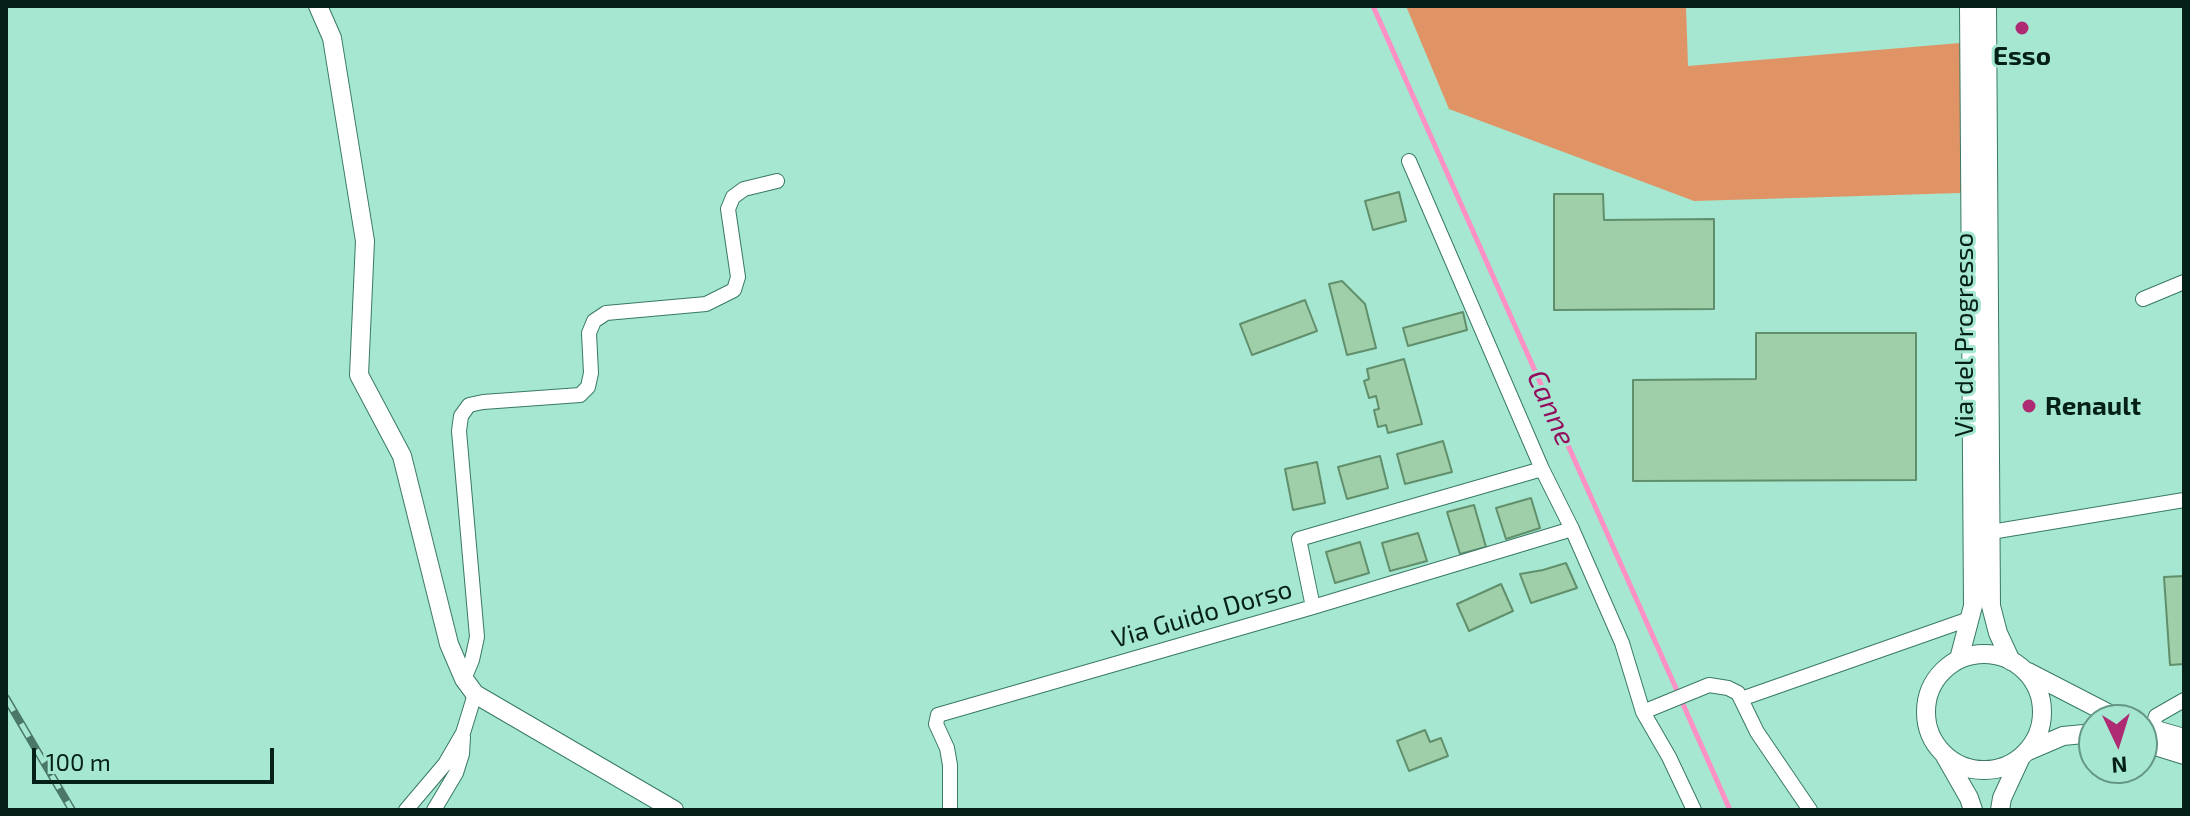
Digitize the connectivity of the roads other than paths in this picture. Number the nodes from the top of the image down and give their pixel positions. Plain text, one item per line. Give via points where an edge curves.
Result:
1 (318, 6) edge
2 (1969, 6) edge
3 (1987, 6) edge
4 (1409, 161) dead end
5 (777, 181) dead end
6 (2184, 282) edge
7 (2143, 299) dead end
8 (1542, 469) junction
9 (2184, 500) edge
10 (1572, 529) junction
11 (1991, 532) junction
12 (1313, 607) junction
13 (1969, 619) junction
14 (1959, 659) junction
15 (2018, 666) junction
16 (470, 686) junction
17 (1741, 699) junction
18 (2184, 700) edge
19 (2086, 704) edge
20 (1643, 712) junction
21 (2158, 715) edge
22 (463, 733) junction
23 (2158, 734) edge
24 (2078, 735) edge
25 (2184, 738) edge
26 (2158, 740) edge
27 (1943, 753) junction
28 (2024, 754) junction
29 (2184, 755) edge
30 (406, 810) edge
31 (434, 810) edge
32 (674, 810) edge
33 (950, 810) edge
34 (1694, 810) edge
35 (1810, 810) edge
36 (1973, 810) edge
37 (2000, 810) edge

1 - 16 street via 332,38 365,241 359,375 402,456 449,644
2 - 13 street, Via del Progresso
3 - 11 street, Via del Progresso
4 - 8 street
5 - 16 street via 744,189 728,209 738,277 734,290 706,304 606,313 589,333 591,373 580,395 483,402 469,405 461,416 477,637
6 - 7 street
8 - 10 street
8 - 12 street via 1299,539
9 - 11 street
10 - 12 street, Via Guido Dorso
10 - 20 street via 1622,643
11 - 15 street, Via del Progresso via 1991,606 1998,633
12 - 33 street, Via Guido Dorso via 938,715 936,724 950,765
13 - 14 street, Via del Progresso
13 - 17 street
14 - 15 street via 1994,655
14 - 27 street via 1938,677 1926,703 1932,739
15 - 19 street
15 - 28 street via 2035,685 2041,702 2036,737
16 - 22 street
16 - 32 street
17 - 20 street via 1728,688 1709,685
17 - 35 street
18 - 21 street
20 - 34 street
22 - 30 street
22 - 31 street via 456,773
23 - 25 street
24 - 28 street
26 - 29 street
27 - 28 street via 1974,769 2007,765
27 - 36 street
28 - 37 street

